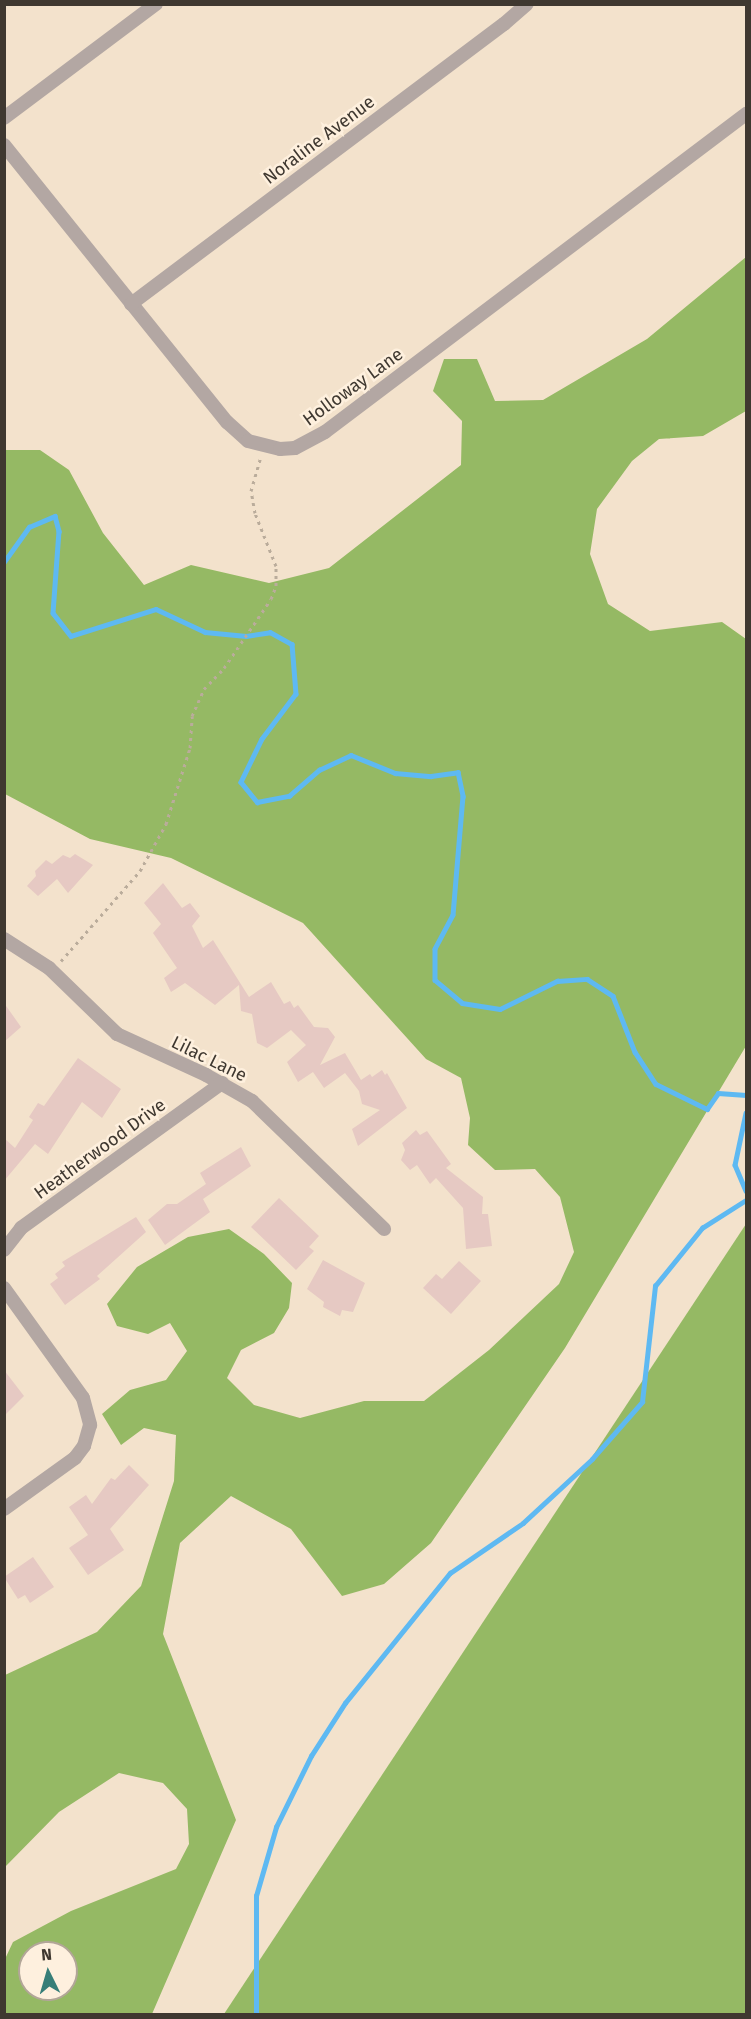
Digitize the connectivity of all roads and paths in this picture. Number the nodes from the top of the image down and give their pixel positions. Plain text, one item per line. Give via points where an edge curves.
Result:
1 (156, 4) edge
2 (527, 4) edge
3 (747, 114) edge
4 (4, 118) edge
5 (4, 145) edge
6 (131, 304) junction
7 (265, 447) junction
8 (4, 939) edge
9 (52, 971) junction
10 (222, 1083) junction
11 (384, 1230) dead end
12 (4, 1250) edge
13 (4, 1288) edge
14 (4, 1509) edge

1 - 4 street
2 - 6 street, Noraline Avenue
3 - 7 street, Holloway Lane via 325,432 295,448
5 - 6 street, Holloway Lane
6 - 7 street, Holloway Lane via 227,422 248,441
7 - 9 path via 251,491 255,513 276,566 276,586 251,628 204,689 192,716 190,747 166,824 140,871
8 - 9 street, Lilac Lane
9 - 10 street, Lilac Lane via 117,1034
10 - 11 street, Lilac Lane via 252,1101
10 - 12 street, Heatherwood Drive via 21,1228
13 - 14 street via 83,1398 90,1425 84,1446 75,1458

